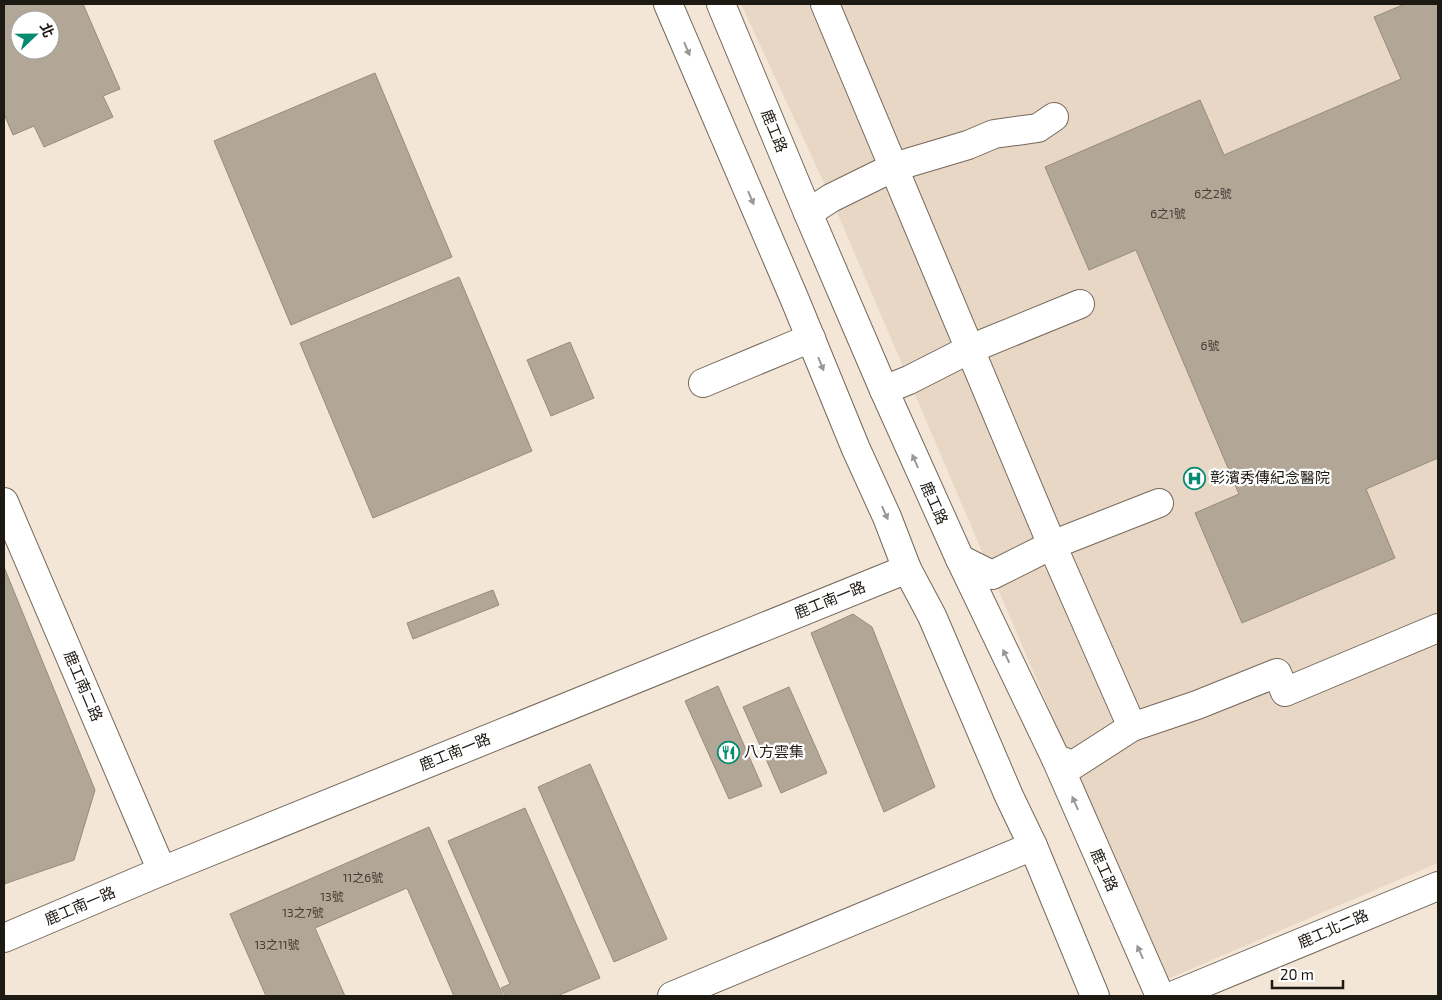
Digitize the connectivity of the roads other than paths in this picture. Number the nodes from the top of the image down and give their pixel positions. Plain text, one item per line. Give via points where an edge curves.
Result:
1 (668, 4) edge
2 (721, 4) edge
3 (825, 4) edge
4 (1054, 117) dead end
5 (894, 167) junction
6 (808, 213) junction
7 (1080, 304) dead end
8 (811, 338) junction
9 (970, 349) junction
10 (703, 383) dead end
11 (884, 390) junction
12 (4, 502) edge
13 (1159, 503) dead end
14 (1052, 545) junction
15 (960, 559) junction
16 (907, 569) junction
17 (1438, 628) edge
18 (1132, 727) junction
19 (1056, 759) junction
20 (1033, 846) junction
21 (162, 871) junction
22 (1438, 886) edge
23 (4, 938) edge
24 (672, 996) edge
25 (1094, 996) edge
26 (1160, 996) edge
27 (1172, 996) edge

1 -> 8 street
2 - 6 street, 鹿工路
3 - 5 street
4 - 5 street via 1038,128 994,134
5 - 6 street
5 - 9 street
6 - 11 street, 鹿工路
7 - 9 street
8 - 10 street
8 -> 16 street
9 - 11 street
9 - 14 street
15 -> 11 street, 鹿工路
12 - 21 street, 鹿工南二路
13 - 14 street
14 - 15 street via 992,575
14 - 18 street
19 -> 15 street, 鹿工路
16 - 20 street via 932,616
16 - 21 street, 鹿工南一路
17 - 18 street via 1285,692 1277,673
18 - 19 street via 1073,765
26 -> 19 street, 鹿工路
20 - 24 street
20 - 25 street
21 - 23 street, 鹿工南一路
22 - 27 street, 鹿工北二路

